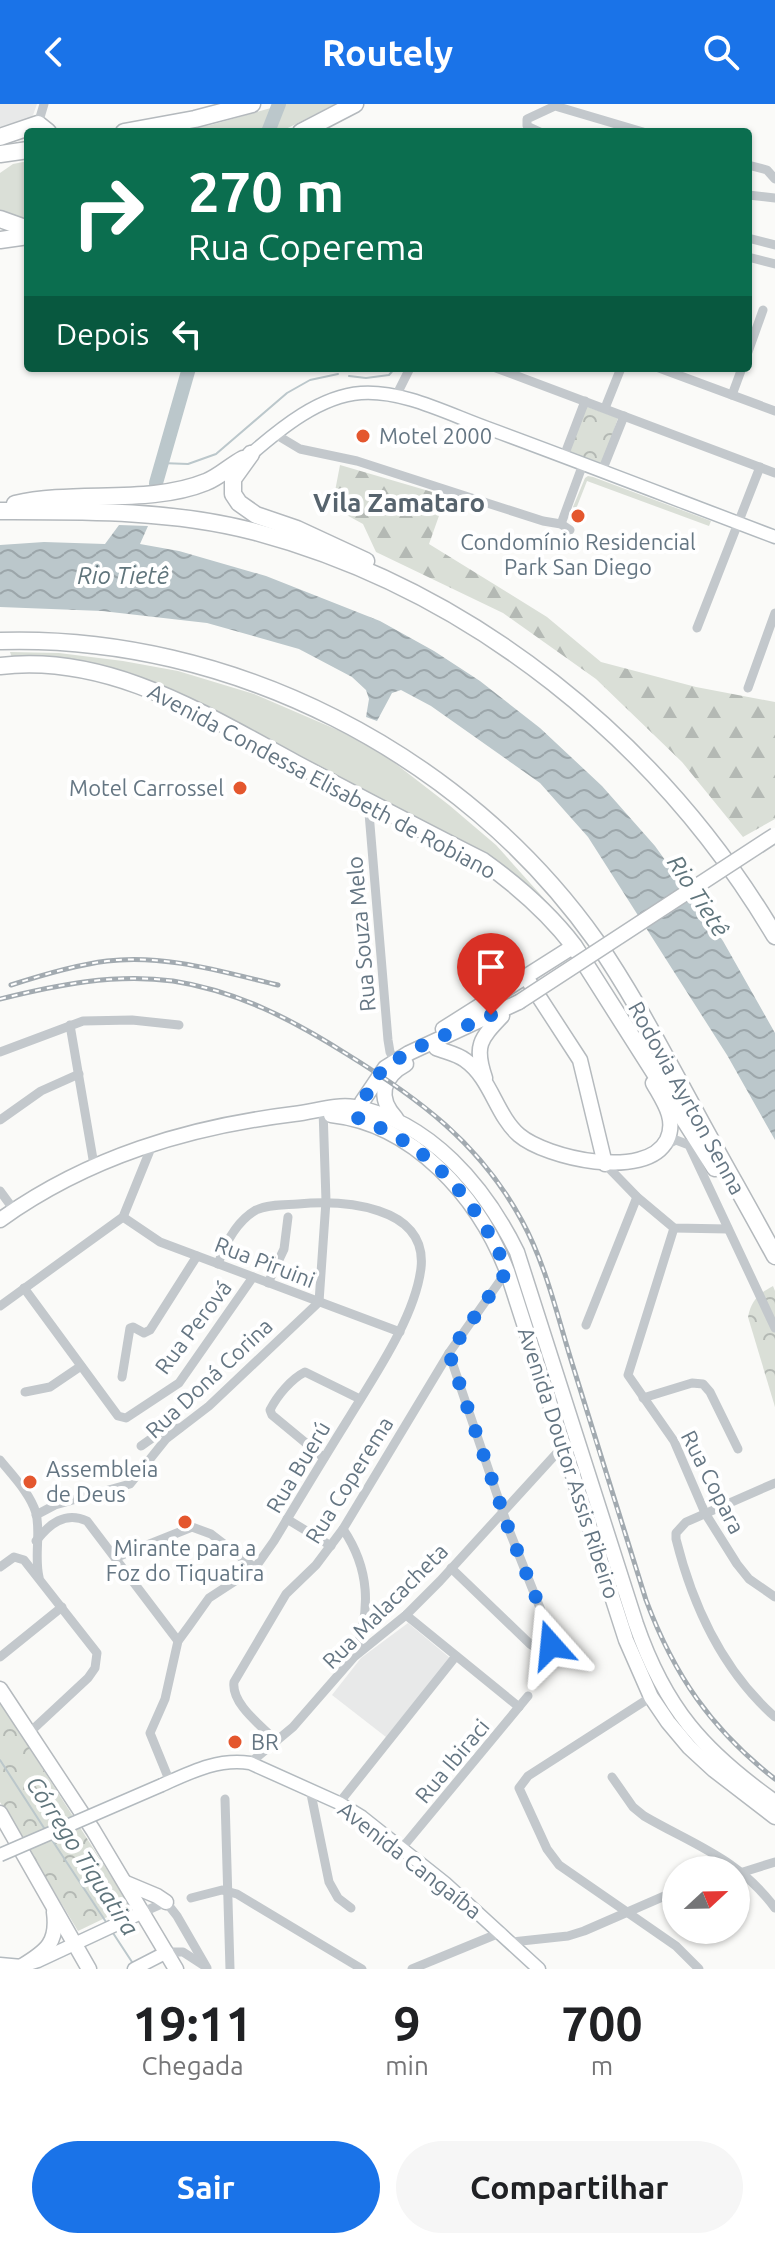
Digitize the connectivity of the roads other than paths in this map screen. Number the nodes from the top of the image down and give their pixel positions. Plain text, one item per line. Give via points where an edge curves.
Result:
1 (44, 104) edge
2 (252, 104) edge
3 (355, 104) edge
4 (43, 128) edge
5 (146, 128) edge
6 (309, 128) edge
7 (531, 128) edge
8 (630, 128) edge
9 (24, 132) edge
10 (0, 137) edge
11 (24, 150) edge
12 (24, 151) edge
13 (0, 154) edge
14 (0, 165) edge
15 (752, 166) edge
16 (775, 179) edge
17 (752, 195) edge
18 (775, 198) edge
19 (0, 219) edge
20 (24, 228) edge
21 (24, 237) edge
22 (752, 239) edge
23 (0, 240) edge
24 (775, 245) edge
25 (752, 258) edge
26 (775, 264) edge
27 (763, 310) dead end
28 (752, 341) edge
29 (408, 372) edge
30 (507, 372) edge
31 (619, 372) edge
32 (681, 372) edge
33 (741, 372) edge
34 (732, 395) junction
35 (396, 396) junction
36 (585, 401) junction
37 (605, 408) junction
38 (775, 411) edge
39 (624, 416) junction
40 (275, 434) junction
41 (251, 454) junction
42 (564, 456) junction
43 (583, 464) junction
44 (760, 467) junction
45 (602, 471) junction
46 (775, 473) edge
47 (0, 509) edge
48 (738, 523) junction
49 (775, 537) edge
50 (445, 610) junction
51 (775, 613) edge
52 (697, 628) dead end
53 (0, 641) edge
54 (4, 664) edge
55 (748, 688) dead end
56 (368, 801) junction
57 (775, 835) edge
58 (751, 895) junction
59 (775, 926) edge
60 (775, 936) edge
61 (574, 946) junction
62 (526, 977) junction
63 (519, 1002) junction
64 (502, 1016) junction
65 (70, 1025) junction
66 (179, 1025) dead end
67 (436, 1048) junction
68 (0, 1052) edge
69 (409, 1053) junction
70 (395, 1062) junction
71 (648, 1063) junction
72 (79, 1074) junction
73 (371, 1087) junction
74 (490, 1089) junction
75 (339, 1107) junction
76 (319, 1112) junction
77 (359, 1114) junction
78 (0, 1120) edge
79 (402, 1124) junction
80 (153, 1143) junction
81 (664, 1146) junction
82 (605, 1164) junction
83 (94, 1165) junction
84 (0, 1191) edge
85 (637, 1197) junction
86 (326, 1201) junction
87 (14, 1210) junction
88 (123, 1217) junction
89 (288, 1217) dead end
90 (0, 1220) edge
91 (674, 1228) junction
92 (728, 1229) junction
93 (760, 1229) junction
94 (499, 1232) junction
95 (197, 1256) junction
96 (775, 1256) edge
97 (218, 1264) junction
98 (523, 1268) junction
99 (507, 1271) junction
100 (253, 1277) junction
101 (268, 1283) junction
102 (24, 1288) junction
103 (319, 1302) junction
104 (0, 1306) edge
105 (586, 1325) dead end
106 (775, 1328) edge
107 (400, 1332) junction
108 (449, 1353) junction
109 (81, 1366) junction
110 (122, 1377) dead end
111 (25, 1392) dead end
112 (643, 1398) junction
113 (360, 1399) junction
114 (180, 1428) junction
115 (574, 1434) junction
116 (141, 1446) dead end
117 (563, 1446) junction
118 (738, 1449) dead end
119 (324, 1458) junction
120 (0, 1460) edge
121 (775, 1483) edge
122 (502, 1510) junction
123 (705, 1513) junction
124 (36, 1515) junction
125 (287, 1519) junction
126 (343, 1529) junction
127 (36, 1541) junction
128 (331, 1546) junction
129 (117, 1557) junction
130 (0, 1567) edge
131 (255, 1568) junction
132 (451, 1568) junction
133 (39, 1580) junction
134 (775, 1597) edge
135 (62, 1607) junction
136 (406, 1615) junction
137 (178, 1641) junction
138 (456, 1656) junction
139 (0, 1657) edge
140 (354, 1657) junction
141 (0, 1689) edge
142 (528, 1696) dead end
143 (651, 1697) junction
144 (775, 1702) edge
145 (519, 1707) junction
146 (771, 1714) edge
147 (30, 1732) junction
148 (276, 1741) junction
149 (250, 1763) junction
150 (612, 1777) dead end
151 (166, 1783) junction
152 (310, 1789) junction
153 (225, 1799) dead end
154 (775, 1802) edge
155 (339, 1803) junction
156 (0, 1813) edge
157 (775, 1817) edge
158 (402, 1848) junction
159 (0, 1855) edge
160 (721, 1856) edge
161 (775, 1862) edge
162 (750, 1870) edge
163 (126, 1883) junction
164 (750, 1884) edge
165 (229, 1890) junction
166 (662, 1897) edge
167 (191, 1898) dead end
168 (166, 1902) junction
169 (53, 1904) junction
170 (351, 1908) dead end
171 (775, 1908) edge
172 (143, 1912) junction
173 (628, 1913) junction
174 (502, 1932) junction
175 (81, 1942) junction
176 (512, 1942) junction
177 (163, 1954) junction
178 (0, 1964) edge
179 (22, 1966) junction
180 (208, 1968) edge
181 (89, 1969) edge
182 (134, 1969) edge
183 (176, 1969) edge
184 (230, 1969) edge
185 (362, 1969) edge
186 (412, 1969) edge
187 (539, 1969) edge
188 (699, 1969) edge

1 - 4 street
2 - 5 highway
3 - 6 highway
7 - 8 street via 528,118 555,106
9 - 10 highway
11 - 13 highway
12 - 14 highway
15 - 16 street
17 - 18 street
19 - 20 highway
21 - 23 highway
22 - 24 street
25 - 26 street
27 - 28 street
29 - 35 street
30 - 36 street
31 - 37 street
32 - 34 street
33 - 34 street
34 - 38 street
35 - 40 main road via 343,396
35 - 42 main road
36 - 37 street
36 - 42 street
37 - 39 street
39 - 44 street
39 - 45 street
40 - 41 main road
40 - 43 street via 300,449 357,461 565,527
41 - 47 highway via 205,482 180,489 69,496
41 - 50 highway via 232,487 246,510 374,565
42 - 43 main road
43 - 45 main road
44 - 46 street
44 - 48 street
45 - 48 main road
47 - 50 highway via 158,515 245,530 375,575
48 - 49 main road
48 - 52 street
50 - 58 highway via 557,684 616,736 669,791
51 - 55 street
53 - 93 highway, Rodovia Ayrton Senna via 95,644 183,661 343,721 437,780 502,834 596,941 647,1022
54 - 56 highway, Avenida Condessa Elisabeth de Robiano via 97,674 169,695
56 - 61 highway, Avenida Condessa Elisabeth de Robiano via 483,861 551,916
56 - 70 street, Rua Souza Melo via 388,1040
57 - 63 main road, bridge
58 - 59 highway
58 - 60 highway
61 - 62 main road
61 - 71 highway, Avenida Condessa Elisabeth de Robiano
62 - 69 main road
62 - 82 main road via 580,1060
63 - 64 main road
63 - 69 main road
64 - 67 main road
64 - 74 main road via 478,1049
65 - 66 street via 91,1020
65 - 68 street
65 - 72 street
67 - 74 main road via 467,1061
67 - 79 main road via 398,1068 386,1086 383,1100
69 - 70 main road
70 - 73 main road
71 - 81 main road via 672,1127
71 - 93 highway, Avenida Condessa Elisabeth de Robiano via 745,1216
72 - 78 street via 41,1091
72 - 83 street
73 - 75 main road
73 - 77 main road
74 - 82 main road via 527,1141
75 - 76 main road
75 - 77 main road
76 - 77 main road
76 - 80 main road via 238,1122
76 - 86 street
77 - 79 main road
77 - 94 main road, Avenida Doutor Assis Ribeiro via 434,1163
79 - 94 main road, Avenida Doutor Assis Ribeiro via 462,1170
80 - 83 main road
80 - 88 street
81 - 82 main road via 638,1161
81 - 92 street via 676,1140 689,1145
82 - 85 street
83 - 87 main road
84 - 87 street
85 - 91 street
85 - 105 street
86 - 97 street, Rua Buerú via 260,1208 225,1243
86 - 103 street
86 - 107 street, Rua Buerú via 380,1210 418,1241 421,1269
87 - 90 main road
88 - 95 street, Rua Piruini via 160,1242
88 - 102 street
89 - 101 street via 284,1249
91 - 92 street
91 - 112 street, Rua Copara via 628,1375
92 - 106 street
93 - 96 highway, Rodovia Ayrton Senna
94 - 98 main road, Avenida Doutor Assis Ribeiro
94 - 99 main road, Avenida Doutor Assis Ribeiro
95 - 97 street, Rua Piruini
95 - 110 street via 150,1330 130,1328
97 - 100 street, Rua Piruini
98 - 99 main road
98 - 115 main road, Avenida Doutor Assis Ribeiro
99 - 108 street, Rua Coperema
99 - 117 main road, Avenida Doutor Assis Ribeiro
100 - 101 street, Rua Piruini
100 - 109 street, Rua Perová via 179,1383 129,1417 118,1416
101 - 103 street, Rua Piruini
102 - 104 street
102 - 109 street
103 - 107 street, Rua Piruini
103 - 114 street, Rua Doná Corina
107 - 113 street, Rua Buerú
108 - 122 street
108 - 126 street, Rua Coperema
109 - 111 street via 50,1387
112 - 118 street via 703,1384
112 - 123 street, Rua Copara via 683,1458
113 - 119 street, Rua Buerú
113 - 119 street via 305,1372 272,1404 272,1415
114 - 116 street via 165,1429
114 - 124 street, Rua Doná Corina via 130,1484
115 - 117 street, Rua Malacacheta
115 - 154 main road, Avenida Doutor Assis Ribeiro via 640,1637 663,1690 703,1743
117 - 122 street, Rua Malacacheta
117 - 143 main road, Avenida Doutor Assis Ribeiro via 626,1640
119 - 125 street, Rua Buerú
120 - 124 street
121 - 123 street
122 - 132 street, Rua Malacacheta
122 - 132 street via 552,1638 549,1648 539,1650 530,1644
123 - 134 street, Rua Copara via 749,1579
123 - 146 street via 676,1533 678,1547 706,1628 725,1661
124 - 127 street
125 - 128 street
125 - 131 street, Rua Buerú
126 - 128 street, Rua Coperema
126 - 140 street via 358,1558 367,1601
127 - 129 street via 55,1522 77,1516
127 - 133 street
128 - 148 street, Rua Coperema via 286,1594 234,1682 236,1696
129 - 131 street via 192,1527 211,1534
129 - 137 street
130 - 133 street via 19,1557
131 - 137 street, Rua Buerú via 209,1598
132 - 136 street, Rua Malacacheta
133 - 135 street
135 - 139 street
135 - 147 street via 91,1641 98,1660 88,1678
136 - 138 street
136 - 140 street, Rua Malacacheta
137 - 151 street, Rua Buerú via 165,1699 150,1733
138 - 145 street
138 - 155 street
140 - 148 street, Rua Malacacheta
141 - 147 main road
142 - 145 street, Rua Ibiraci
143 - 157 main road, Avenida Doutor Assis Ribeiro via 689,1747
143 - 173 street via 519,1785 553,1858
144 - 146 street
145 - 158 street, Rua Ibiraci
147 - 163 main road
148 - 149 street, Rua Malacacheta
149 - 151 main road, Avenida Cangaíba via 224,1761
149 - 152 main road, Avenida Cangaíba
150 - 160 street via 644,1816
151 - 159 main road, Avenida Cangaíba, bridge
152 - 155 main road, Avenida Cangaíba
152 - 170 street via 329,1882
153 - 165 street
155 - 158 main road, Avenida Cangaíba
156 - 169 main road
158 - 174 main road, Avenida Cangaíba
161 - 162 street
163 - 168 main road
163 - 172 main road
164 - 171 street
165 - 167 street
165 - 184 street
165 - 185 street
166 - 173 street
168 - 172 street
168 - 180 street
169 - 175 main road
169 - 179 main road via 56,1926 49,1947
172 - 175 main road
172 - 177 main road
173 - 176 street via 568,1936
173 - 188 street
174 - 176 main road, Avenida Cangaíba
174 - 186 street
175 - 179 main road
175 - 181 main road
176 - 187 main road, Avenida Cangaíba
177 - 180 street via 183,1952
177 - 182 main road
177 - 183 main road
178 - 179 main road

